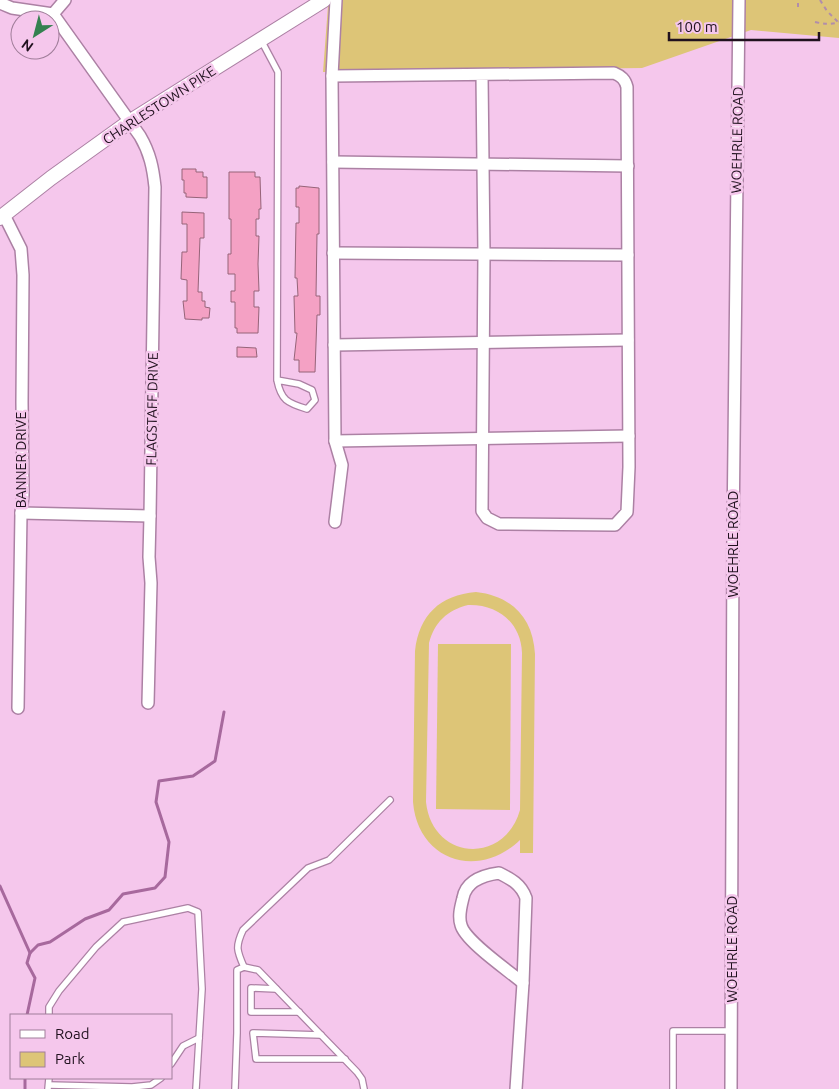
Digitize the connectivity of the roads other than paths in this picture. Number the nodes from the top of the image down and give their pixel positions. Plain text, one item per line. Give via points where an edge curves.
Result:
1 (65, 0) edge
2 (324, 0) edge
3 (336, 0) edge
4 (739, 0) edge
5 (0, 3) edge
6 (26, 10) edge
7 (56, 10) edge
8 (60, 24) edge
9 (261, 40) junction
10 (482, 75) junction
11 (332, 76) junction
12 (129, 122) junction
13 (333, 162) junction
14 (484, 164) junction
15 (628, 166) junction
16 (2, 216) edge
17 (333, 253) junction
18 (484, 254) junction
19 (628, 255) junction
20 (628, 340) junction
21 (484, 343) junction
22 (334, 345) junction
23 (277, 380) junction
24 (629, 436) junction
25 (482, 438) junction
26 (335, 441) junction
27 (21, 513) junction
28 (150, 516) junction
29 (335, 522) dead end
30 (148, 703) dead end
31 (18, 708) dead end
32 (390, 800) dead end
33 (244, 967) junction
34 (523, 983) junction
35 (276, 989) junction
36 (299, 1012) junction
37 (49, 1014) edge
38 (732, 1031) junction
39 (322, 1035) junction
40 (199, 1038) junction
41 (344, 1059) junction
42 (172, 1062) edge
43 (160, 1079) edge
44 (48, 1087) edge
45 (196, 1089) edge
46 (235, 1089) edge
47 (364, 1089) edge
48 (516, 1089) edge
49 (673, 1089) edge
50 (731, 1089) edge

1 - 7 street
2 - 9 street, CHARLESTOWN PIKE
3 - 11 street
4 - 38 street, WOEHRLE ROAD
5 - 6 street
8 - 12 street, FLAGSTAFF DRIVE
9 - 12 street, CHARLESTOWN PIKE
9 - 23 lane via 278,72
10 - 11 street
10 - 14 street
10 - 15 street via 614,73 622,77 628,87
11 - 13 street
12 - 16 street, CHARLESTOWN PIKE
12 - 28 street, FLAGSTAFF DRIVE via 148,150 155,187
13 - 14 street
13 - 17 street
14 - 15 street
14 - 18 street
15 - 19 street
16 - 27 street, BANNER DRIVE via 20,249 23,275
17 - 18 street
17 - 22 street
18 - 19 street
18 - 21 street
19 - 20 street
20 - 21 street
20 - 24 street
21 - 22 street
21 - 25 street
22 - 26 street
23 - 23 lane via 280,394 292,405 307,409 315,400 312,390
24 - 25 street
24 - 25 street via 627,512 615,525 492,522 482,511
25 - 26 street
26 - 29 street via 342,464
27 - 28 street
27 - 31 street, BANNER DRIVE
28 - 30 street, FLAGSTAFF DRIVE
32 - 33 lane via 329,860 308,868 243,930 237,951
33 - 35 lane via 258,970
33 - 46 lane via 237,970
34 - 34 street via 526,898 523,888 499,873 490,874 474,881 464,893 461,927 473,942
34 - 48 street
35 - 36 lane
35 - 36 lane via 251,988 251,1012
36 - 39 lane
37 - 40 lane via 49,1007 59,991 96,947 123,922 188,908 198,912 202,989
38 - 49 lane via 673,1031
38 - 50 street, WOEHRLE ROAD
39 - 41 lane
39 - 41 lane via 253,1033 256,1059
40 - 42 lane via 183,1046
40 - 45 lane
41 - 47 lane via 362,1079
43 - 44 lane via 151,1085 132,1087

